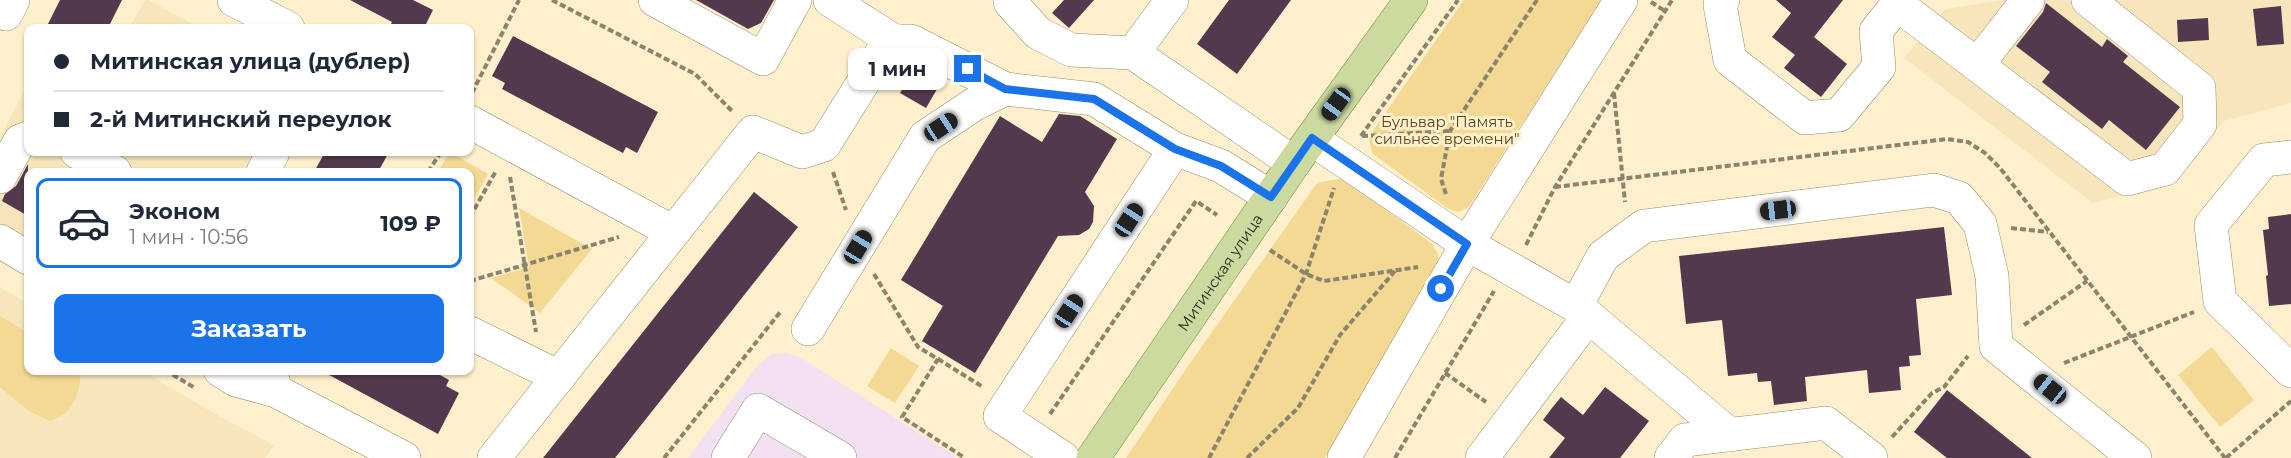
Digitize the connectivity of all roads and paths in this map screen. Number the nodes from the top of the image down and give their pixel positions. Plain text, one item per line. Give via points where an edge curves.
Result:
1 (234, 0) edge
2 (519, 0) edge
3 (552, 0) edge
4 (655, 0) edge
5 (795, 0) edge
6 (830, 0) edge
7 (1011, 0) edge
8 (1172, 0) edge
9 (1411, 0) edge
10 (1458, 0) edge
11 (1537, 0) edge
12 (1621, 0) edge
13 (1648, 0) edge
14 (1672, 0) edge
15 (1724, 0) edge
16 (2028, 0) edge
17 (2088, 0) edge
18 (1899, 2) edge
19 (1665, 11) junction
20 (280, 24) edge
21 (894, 41) junction
22 (1133, 53) junction
23 (1977, 65) junction
24 (1005, 89) junction
25 (474, 91) edge
26 (1614, 92) junction
27 (474, 125) edge
28 (1450, 131) junction
29 (753, 132) junction
30 (24, 140) edge
31 (824, 145) junction
32 (505, 147) junction
33 (1175, 149) junction
34 (1303, 151) junction
35 (85, 156) edge
36 (2291, 157) edge
37 (107, 168) edge
38 (0, 177) edge
39 (1623, 179) junction
40 (1335, 185) dead end
41 (1555, 187) junction
42 (1271, 197) junction
43 (1448, 200) dead end
44 (474, 209) edge
45 (1217, 215) dead end
46 (1980, 224) junction
47 (667, 229) junction
48 (2049, 232) junction
49 (1629, 237) junction
50 (0, 241) edge
51 (1467, 244) junction
52 (858, 247) junction
53 (1270, 250) dead end
54 (24, 256) edge
55 (525, 264) junction
56 (1427, 266) dead end
57 (1513, 270) junction
58 (1395, 271) junction
59 (1306, 274) junction
60 (474, 280) edge
61 (2087, 281) junction
62 (783, 308) dead end
63 (2199, 309) dead end
64 (1582, 312) junction
65 (808, 329) dead end
66 (474, 335) edge
67 (2130, 336) junction
68 (1982, 351) junction
69 (2291, 371) edge
70 (551, 372) junction
71 (1445, 373) junction
72 (228, 375) edge
73 (2033, 375) junction
74 (273, 381) edge
75 (2291, 401) edge
76 (1511, 420) junction
77 (1730, 435) junction
78 (1031, 437) junction
79 (1879, 450) edge
80 (404, 458) edge
81 (494, 458) edge
82 (664, 458) edge
83 (728, 458) edge
84 (840, 458) edge
85 (965, 458) edge
86 (1063, 458) edge
87 (1093, 458) edge
88 (1209, 458) edge
89 (1247, 458) edge
90 (1344, 458) edge
91 (1395, 458) edge
92 (1482, 458) edge
93 (1671, 458) edge
94 (2135, 458) edge
95 (2225, 458) edge

1 - 20 street
2 - 25 path
3 - 29 path via 695,74
4 - 5 street via 763,59
6 - 21 street
7 - 22 street via 1038,33 1071,50
8 - 22 street
9 - 34 main road, Митинская улица
10 - 28 path via 1362,136
11 - 28 path
12 - 51 street
13 - 19 path
14 - 19 path
15 - 18 street via 1720,5 1730,60 1805,118 1839,115 1879,67 1876,31
16 - 23 street
17 - 23 street via 2199,88 2200,124 2165,169 2127,179
18 - 23 street
19 - 26 path
21 - 24 street via 912,41
21 - 31 street via 884,49
22 - 34 street
24 - 33 street via 1094,99
24 - 52 street via 925,137
26 - 39 path
26 - 41 path
27 - 32 street
28 - 43 path via 1441,179
29 - 31 street via 802,152
29 - 47 street
30 - 38 street
31 - 52 path
32 - 44 path
32 - 47 street
32 - 55 path
33 - 42 street via 1221,166
33 - 78 street via 1000,416
34 - 42 main road, Митинская улица
34 - 51 street
35 - 37 street
36 - 69 street via 2264,160 2211,225 2220,301
39 - 41 path
39 - 48 path via 1947,139 1968,142 1985,153
39 - 49 path
40 - 59 path
41 - 57 path
42 - 87 main road, Митинская улица
45 - 78 path via 1196,201
46 - 48 path
46 - 49 street via 1959,198 1934,190 1644,226
46 - 68 street via 1992,276
47 - 55 path
47 - 70 street
48 - 61 path
49 - 64 street via 1603,256
50 - 54 street
51 - 57 street
51 - 90 street
52 - 65 street
52 - 85 path via 918,347 938,359 902,417
53 - 59 path
55 - 60 path
55 - 70 path
56 - 58 path
57 - 64 street
57 - 71 path via 1498,286
58 - 59 path via 1324,281
58 - 89 path via 1340,335 1298,408
59 - 88 path
61 - 67 path
61 - 68 path
62 - 82 path
63 - 67 path
64 - 76 street
64 - 77 street
66 - 70 street
67 - 73 path
67 - 95 path
68 - 73 street
68 - 79 path via 1944,387 1932,393
70 - 81 street
71 - 76 path
71 - 91 path
72 - 74 street via 236,380
73 - 94 street
74 - 80 street
75 - 95 path
76 - 92 street
77 - 79 street via 1826,423
77 - 93 street via 1685,440
78 - 86 street
83 - 84 street via 758,410

